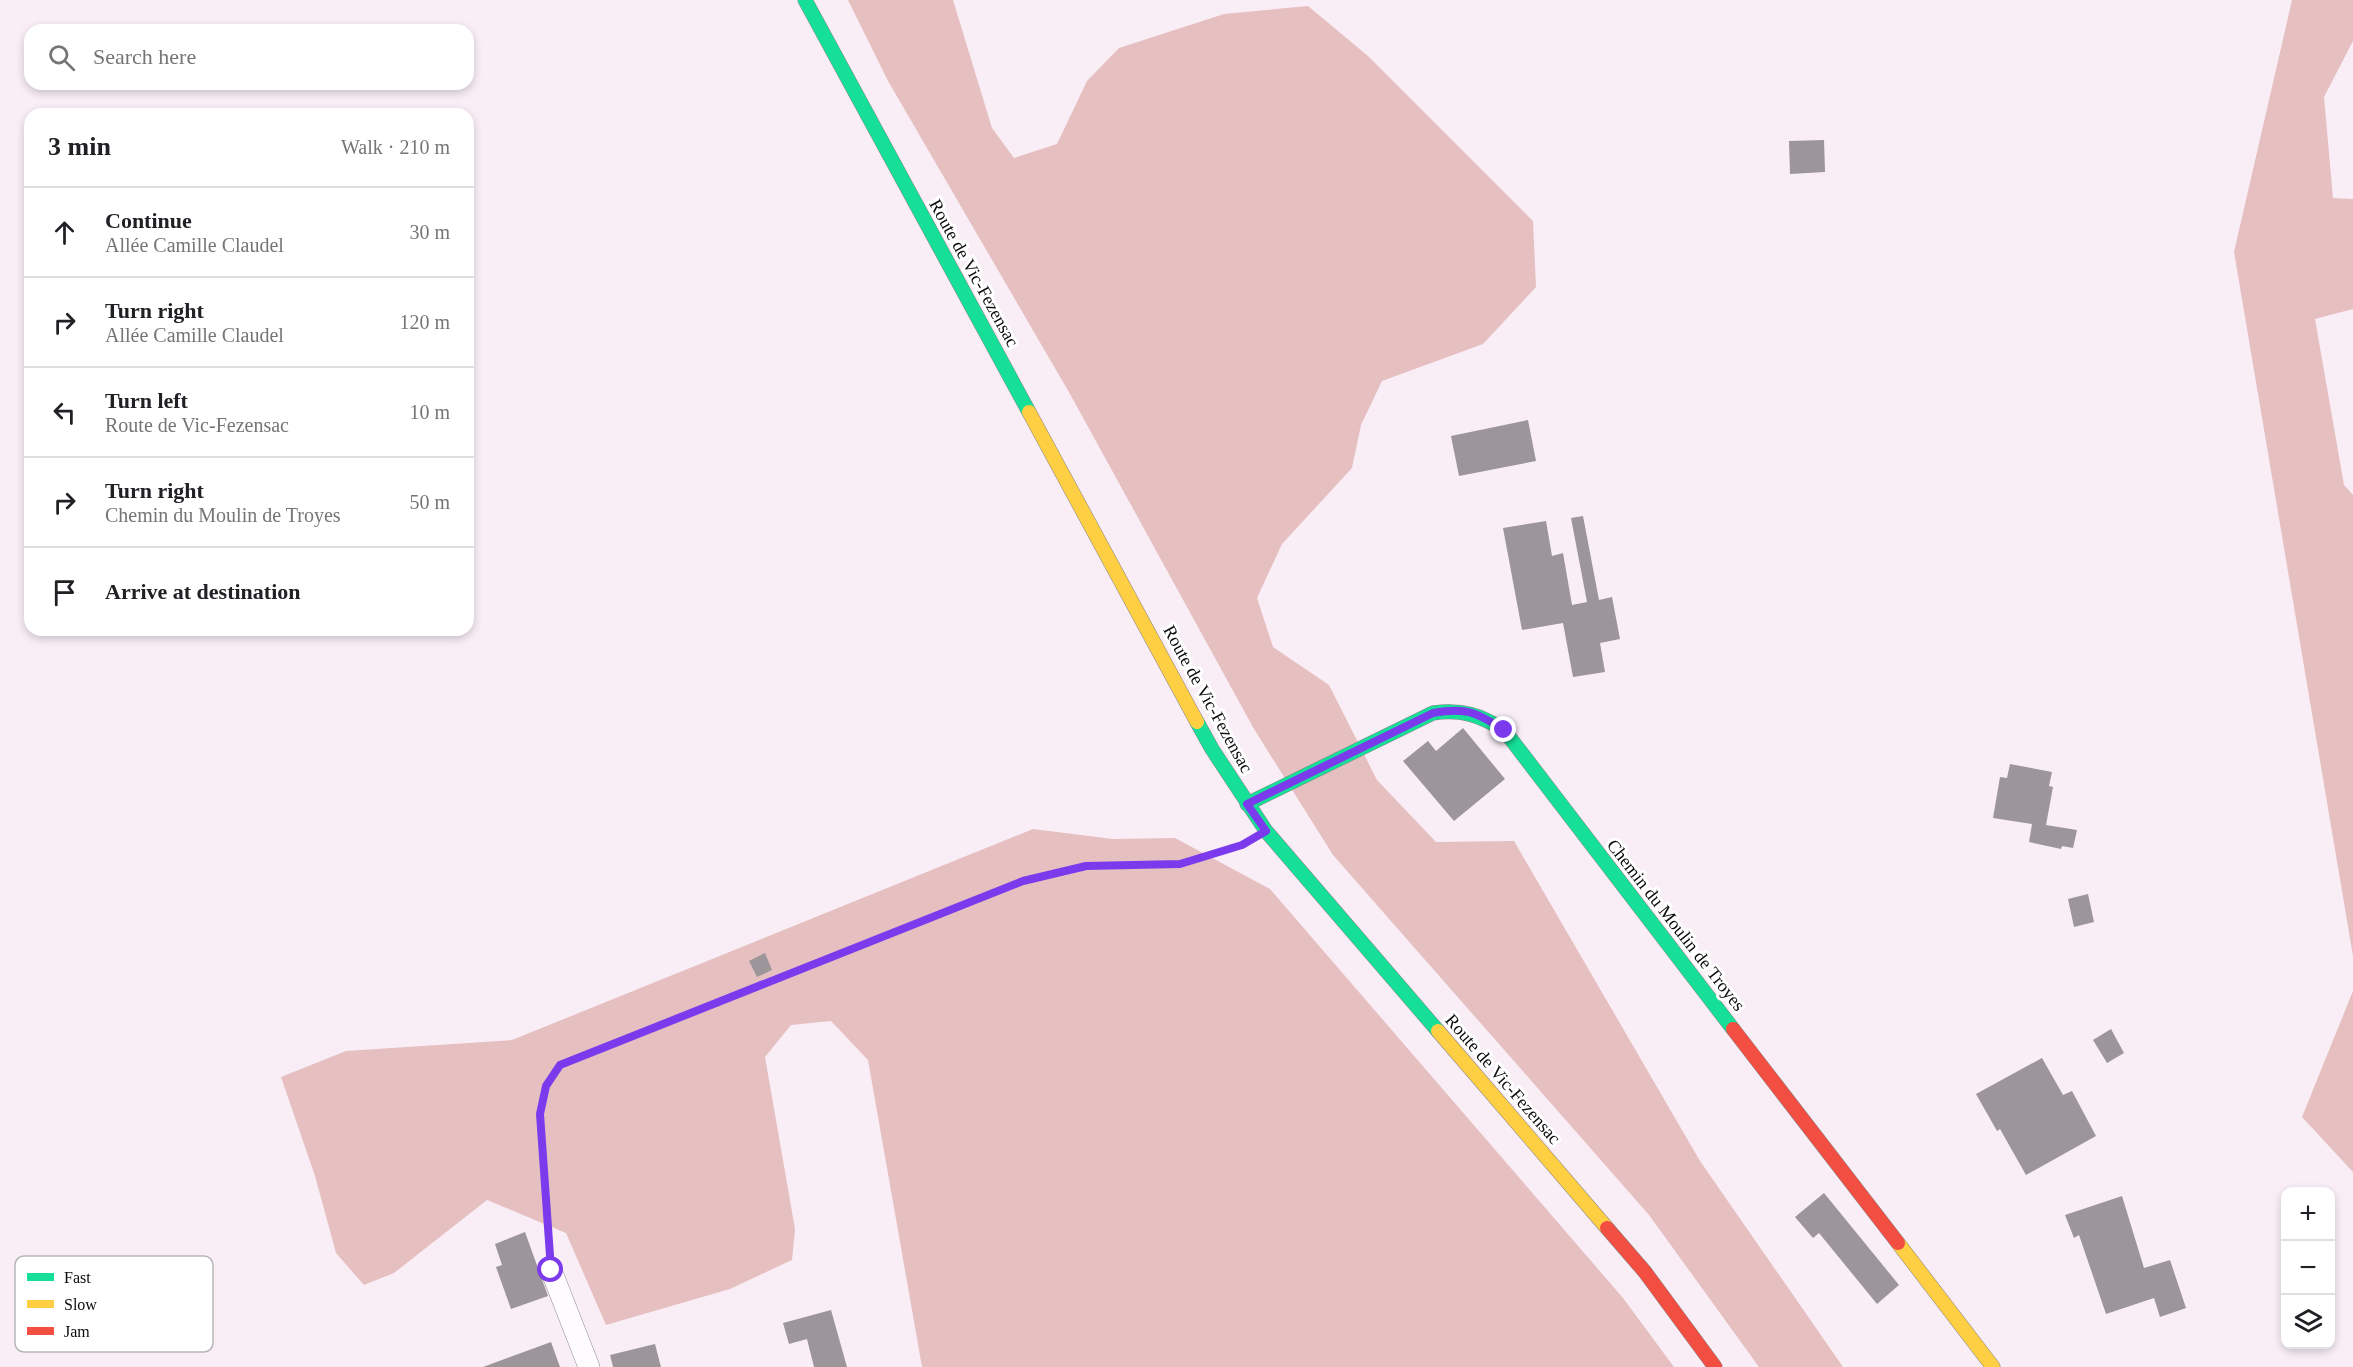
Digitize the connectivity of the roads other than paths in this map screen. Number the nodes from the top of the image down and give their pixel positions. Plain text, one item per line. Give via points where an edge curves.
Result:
1 (806, 0) edge
2 (1247, 804) junction
3 (551, 1270) road end
4 (589, 1367) edge
5 (1715, 1367) edge
6 (1993, 1367) edge

1 - 2 main road, Route de Vic-Fezensac via 1207,739
2 - 5 main road, Route de Vic-Fezensac via 1266,831 1645,1272
2 - 6 main road, Chemin du Moulin de Troyes via 1433,713 1455,709 1479,714 1504,730
3 - 4 lane

